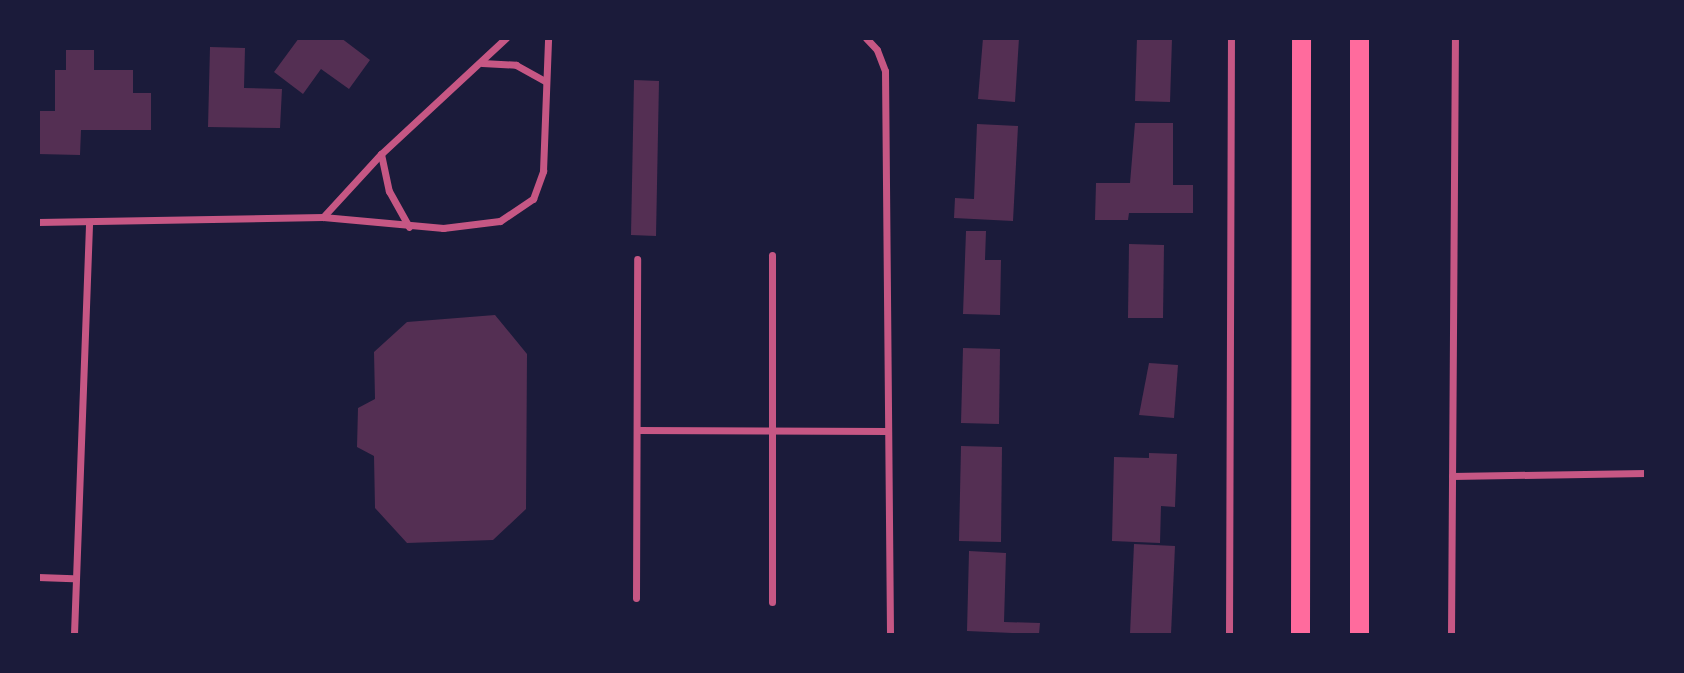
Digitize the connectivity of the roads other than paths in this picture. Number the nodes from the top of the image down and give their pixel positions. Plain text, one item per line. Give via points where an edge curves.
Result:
1 (506, 38) edge
2 (548, 38) edge
3 (866, 38) edge
4 (1231, 38) edge
5 (1301, 38) edge
6 (1359, 38) edge
7 (1455, 38) edge
8 (482, 64) junction
9 (545, 80) junction
10 (381, 154) junction
11 (323, 217) junction
12 (38, 222) edge
13 (89, 222) junction
14 (409, 228) junction
15 (772, 255) dead end
16 (637, 259) dead end
17 (636, 430) junction
18 (774, 431) junction
19 (888, 431) junction
20 (1646, 473) edge
21 (1452, 476) junction
22 (38, 577) edge
23 (73, 578) junction
24 (636, 598) dead end
25 (772, 601) dead end
26 (74, 635) edge
27 (890, 635) edge
28 (1229, 635) edge
29 (1300, 635) edge
30 (1359, 635) edge
31 (1451, 635) edge

1 - 8 street
2 - 9 street
3 - 19 street via 877,50 885,71
4 - 28 street
5 - 29 highway
6 - 30 highway
7 - 21 street
8 - 9 street via 516,65
8 - 10 street
9 - 14 street via 543,171 533,200 512,216 490,223
10 - 11 street
10 - 14 street via 389,191
11 - 13 street via 222,215
11 - 14 street
12 - 13 street
13 - 23 street
15 - 18 street
16 - 17 street
17 - 18 street
17 - 24 street
18 - 19 street
18 - 25 street
19 - 27 street
20 - 21 street
21 - 31 street
22 - 23 street
23 - 26 street

